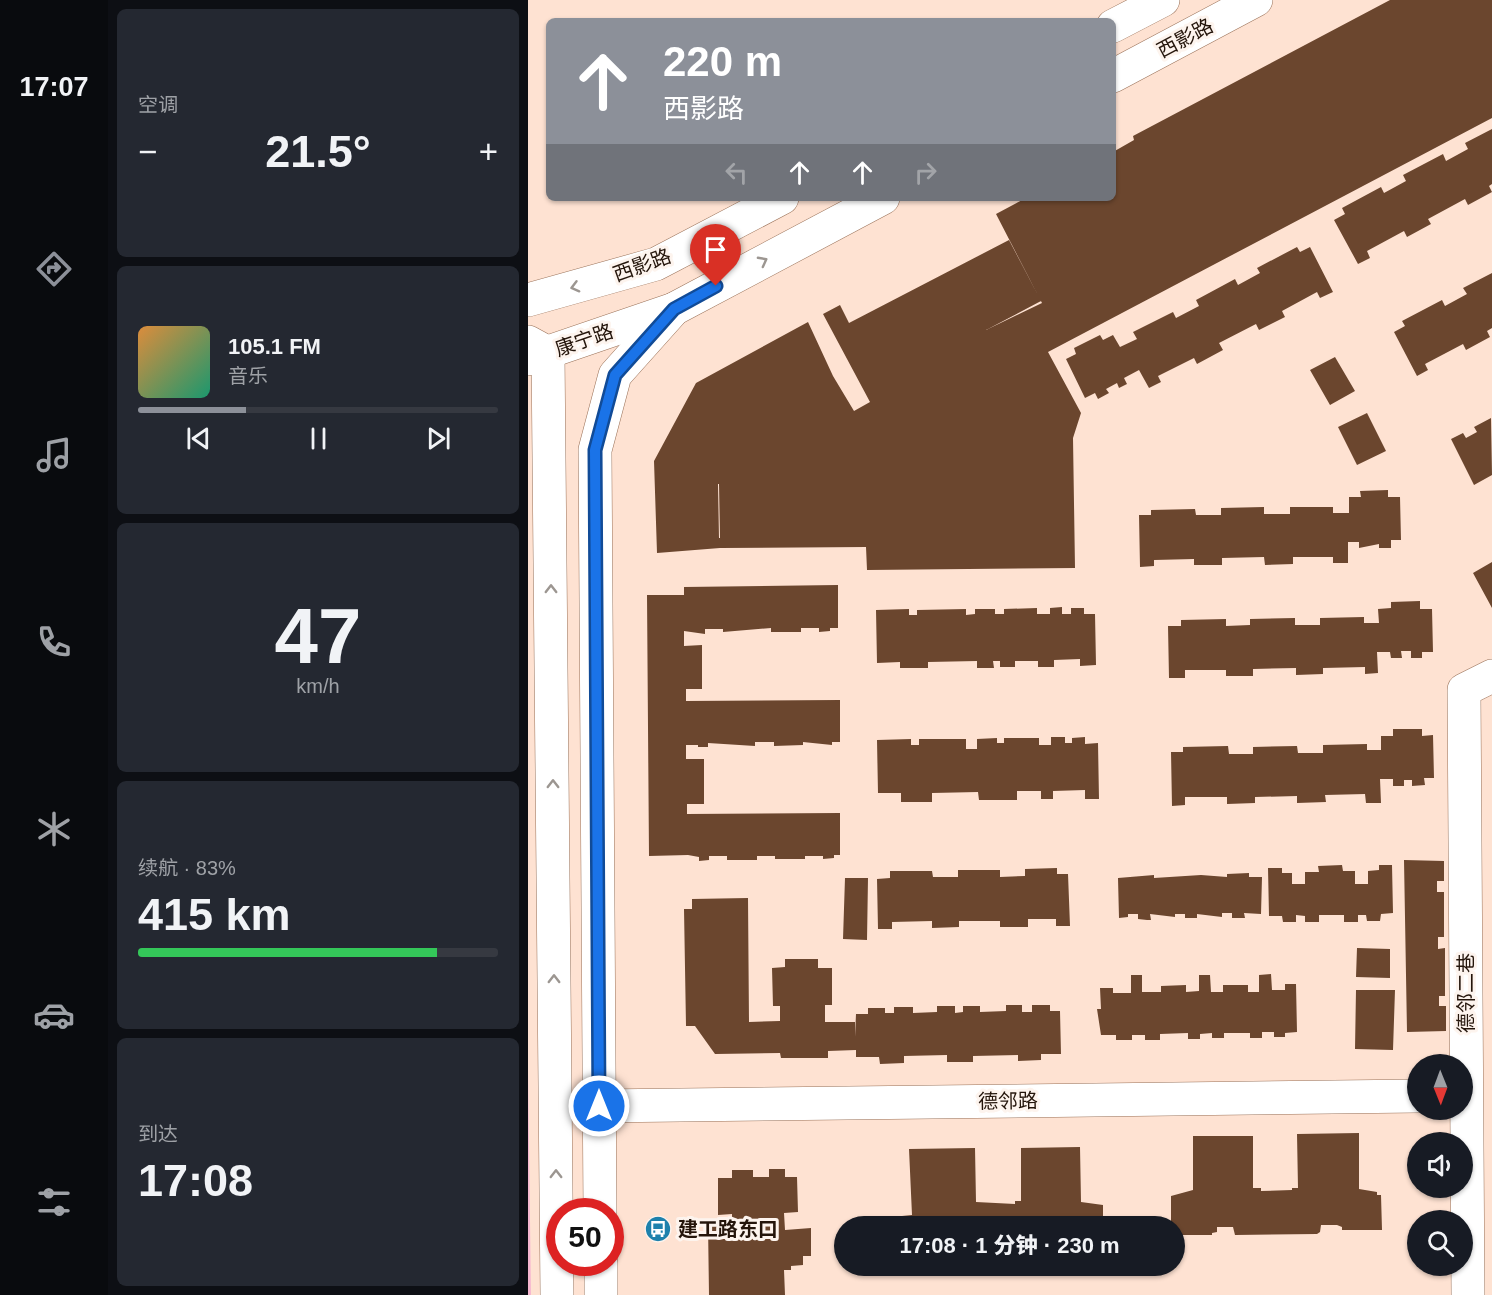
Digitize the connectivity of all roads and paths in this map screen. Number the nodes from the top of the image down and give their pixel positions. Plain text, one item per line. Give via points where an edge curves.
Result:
1 (1163, 0) edge
2 (1256, 0) edge
3 (1116, 24) edge
4 (1116, 74) edge
5 (777, 201) edge
6 (877, 201) edge
7 (528, 300) edge
8 (674, 309) junction
9 (535, 351) edge
10 (528, 468) edge
11 (550, 516) junction
12 (596, 607) junction
13 (1478, 683) edge
14 (1474, 1095) edge
15 (1407, 1096) edge
16 (599, 1106) junction
17 (600, 1198) edge
18 (601, 1276) edge
19 (557, 1295) edge
20 (601, 1295) edge
21 (1468, 1295) edge

1 - 3 main road
2 - 4 main road, 西影路
5 -> 7 main road, 西影路 via 656,264
8 -> 6 main road
8 - 9 main road, 康宁路
8 - 12 main road via 615,375 600,429 595,450
9 - 11 main road
10 - 11 main road
11 - 12 main road
19 -> 11 main road
12 - 16 main road
13 - 14 main road, 德邻二巷
14 - 21 main road, 德邻二巷
15 - 16 main road, 德邻路
16 - 17 main road
18 - 20 main road

